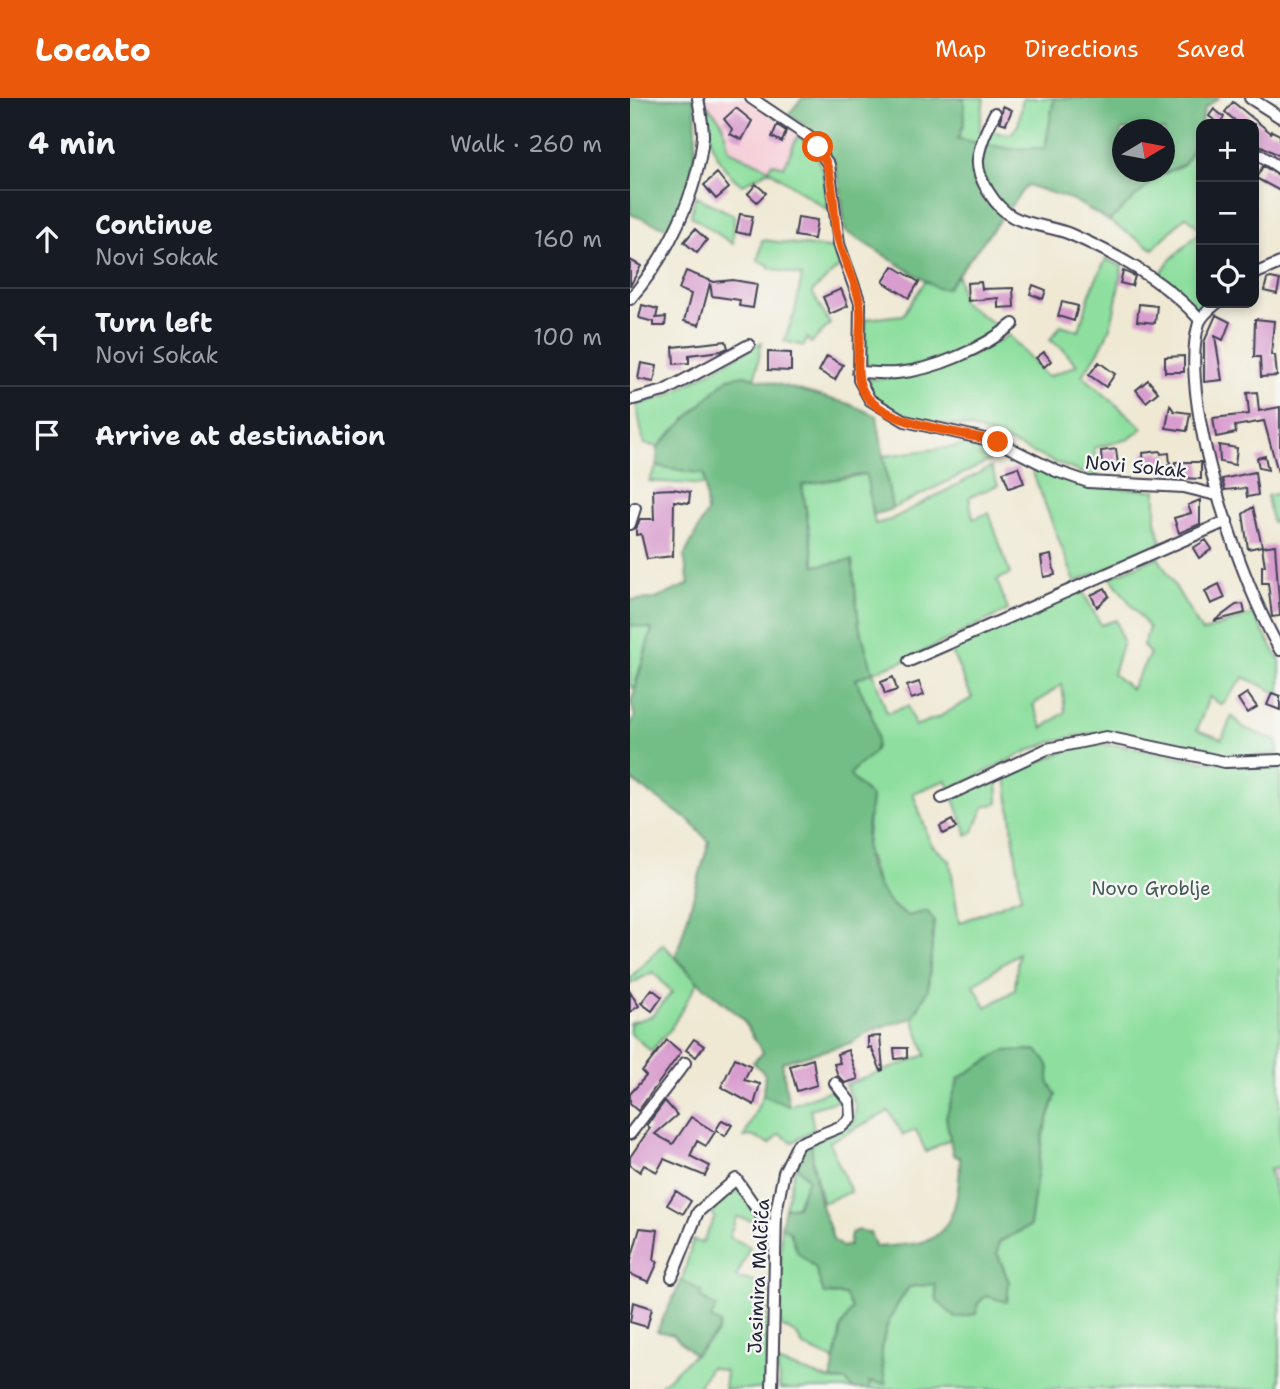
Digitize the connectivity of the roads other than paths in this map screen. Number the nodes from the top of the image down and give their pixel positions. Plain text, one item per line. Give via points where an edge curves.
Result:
1 (698, 98) edge
2 (751, 98) edge
3 (1250, 98) edge
4 (995, 113) dead end
5 (1280, 117) edge
6 (1259, 154) edge
7 (1280, 168) edge
8 (1280, 263) edge
9 (1259, 272) edge
10 (630, 299) edge
11 (1212, 308) edge
12 (1200, 320) junction
13 (1013, 324) dead end
14 (749, 345) dead end
15 (858, 372) junction
16 (630, 400) edge
17 (1216, 495) junction
18 (635, 508) dead end
19 (1227, 522) junction
20 (630, 524) edge
21 (1277, 635) edge
22 (1280, 650) edge
23 (909, 661) dead end
24 (1280, 760) edge
25 (942, 798) dead end
26 (685, 1063) dead end
27 (835, 1083) dead end
28 (630, 1134) edge
29 (774, 1234) junction
30 (672, 1277) dead end
31 (772, 1389) edge

1 - 10 street via 703,138 687,207
2 - 15 street, Novi Sokak via 809,137 829,165 839,244 860,303
3 - 5 street
4 - 12 street via 978,166 992,198 1012,217 1069,234 1143,273
6 - 7 street
8 - 9 street
11 - 12 street
12 - 17 street, Novi Sokak via 1198,392
13 - 15 street via 926,367 895,373
14 - 16 street via 664,391
15 - 17 street, Novi Sokak via 870,400 905,421 998,442 1088,482 1184,487
17 - 19 street, Novi Sokak
18 - 20 street
19 - 21 street, Novi Sokak via 1255,602
19 - 23 street
21 - 22 street, Novi Sokak
24 - 25 street via 1225,762 1105,737 1047,749
26 - 28 street
27 - 29 street, Jasimira Malčića via 850,1102 850,1118 842,1126 805,1140 792,1153 784,1172
29 - 30 street via 736,1179 701,1207
29 - 31 street, Jasimira Malčića

